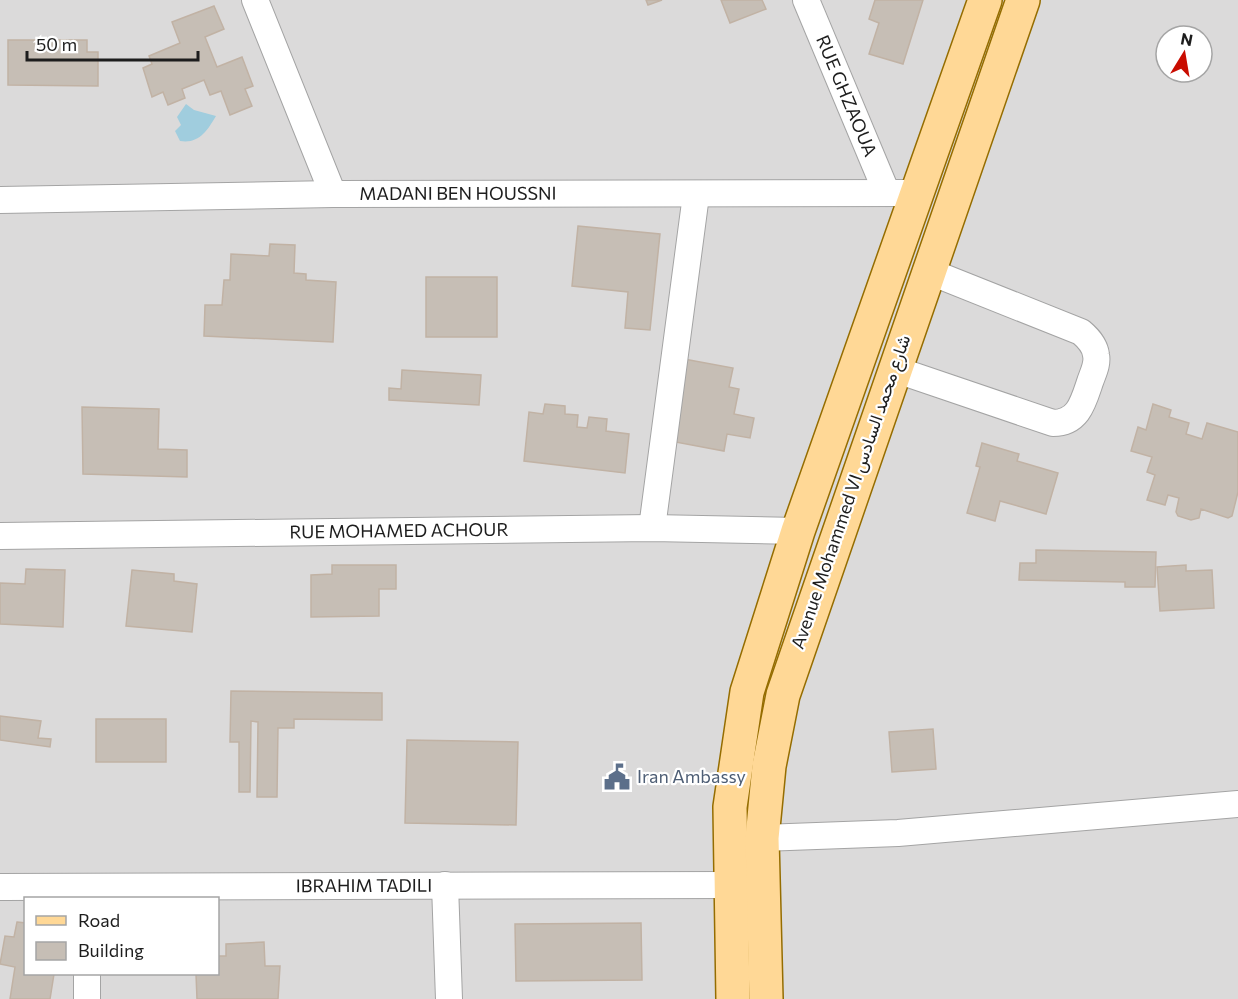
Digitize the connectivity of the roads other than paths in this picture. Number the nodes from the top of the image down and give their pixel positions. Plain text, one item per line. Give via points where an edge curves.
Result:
1 (255, 0) edge
2 (806, 0) edge
3 (985, 0) edge
4 (1023, 0) edge
5 (901, 192) junction
6 (333, 194) junction
7 (696, 195) junction
8 (0, 200) edge
9 (928, 272) junction
10 (894, 369) junction
11 (652, 528) junction
12 (798, 531) junction
13 (0, 536) edge
14 (1238, 804) edge
15 (762, 838) junction
16 (446, 885) junction
17 (730, 885) junction
18 (0, 887) edge
19 (85, 893) edge
20 (87, 975) edge
21 (87, 999) edge
22 (449, 999) edge
23 (734, 999) edge
24 (766, 999) edge

1 - 6 street
2 - 5 street, RUE GHZAOUA
3 - 5 main road, Avenue Mohammed VI شارع محمد السادس
4 - 9 main road, Avenue Mohammed VI شارع محمد السادس
5 - 7 street, MADANI BEN HOUSSNI
5 - 12 main road, Avenue Mohammed VI شارع محمد السادس
6 - 7 street, MADANI BEN HOUSSNI
6 - 8 street, MADANI BEN HOUSSNI
7 - 11 street
9 - 10 main road, Avenue Mohammed VI شارع محمد السادس
9 - 10 street via 1081,332 1091,340 1097,362 1082,408 1063,423 1053,423
10 - 15 main road, Avenue Mohammed VI شارع محمد السادس via 785,686 769,766
11 - 12 street, RUE MOHAMED ACHOUR
11 - 13 street, RUE MOHAMED ACHOUR
12 - 17 main road, Avenue Mohammed VI شارع محمد السادس via 757,655 741,721 730,807
14 - 15 street via 898,833
15 - 24 main road, Avenue Mohammed VI شارع محمد السادس
16 - 17 street, IBRAHIM TADILI
16 - 19 street, IBRAHIM TADILI
16 - 22 street
17 - 23 main road, Avenue Mohammed VI شارع محمد السادس
18 - 19 street, IBRAHIM TADILI
20 - 21 street

